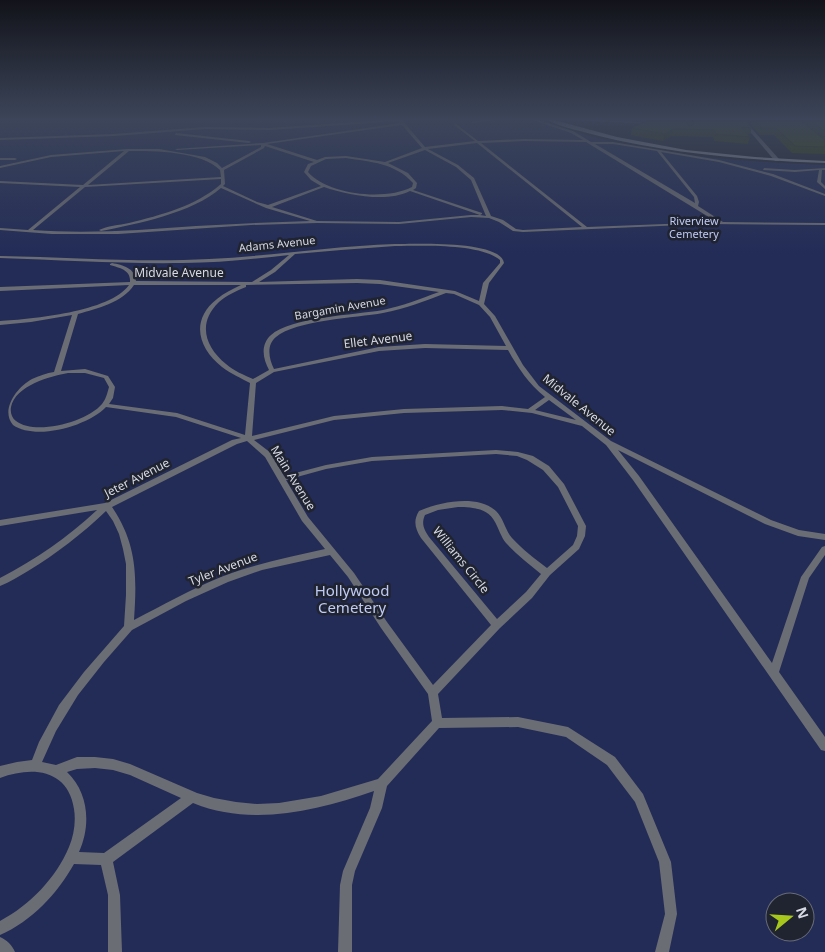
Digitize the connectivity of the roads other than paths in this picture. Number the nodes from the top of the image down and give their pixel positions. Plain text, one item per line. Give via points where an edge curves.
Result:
1 (110, 164) edge
2 (216, 164) edge
3 (232, 164) edge
4 (311, 164) edge
5 (388, 164) edge
6 (454, 164) edge
7 (505, 164) edge
8 (626, 164) edge
9 (669, 164) edge
10 (733, 164) edge
11 (752, 169) junction
12 (222, 170) junction
13 (823, 170) edge
14 (223, 178) junction
15 (0, 182) edge
16 (83, 186) junction
17 (324, 186) junction
18 (221, 187) junction
19 (825, 188) edge
20 (410, 190) junction
21 (825, 195) edge
22 (696, 206) junction
23 (267, 207) junction
24 (489, 217) junction
25 (317, 222) junction
26 (722, 224) junction
27 (825, 224) edge
28 (586, 228) junction
29 (0, 229) edge
30 (29, 231) junction
31 (86, 233) junction
32 (294, 253) junction
33 (0, 257) edge
34 (106, 262) junction
35 (133, 283) junction
36 (251, 284) junction
37 (0, 289) edge
38 (447, 291) junction
39 (481, 304) junction
40 (75, 313) junction
41 (0, 324) edge
42 (510, 348) junction
43 (272, 372) junction
44 (57, 373) junction
45 (253, 382) junction
46 (549, 397) junction
47 (105, 405) junction
48 (530, 410) junction
49 (3, 414) edge
50 (586, 426) junction
51 (248, 438) junction
52 (609, 443) junction
53 (282, 479) junction
54 (107, 506) junction
55 (0, 523) edge
56 (825, 537) edge
57 (825, 549) edge
58 (332, 551) junction
59 (547, 573) junction
60 (0, 582) edge
61 (497, 625) junction
62 (129, 627) junction
63 (774, 672) junction
64 (433, 693) junction
65 (437, 723) junction
66 (825, 746) edge
67 (35, 766) junction
68 (56, 771) junction
69 (0, 772) edge
70 (382, 783) junction
71 (191, 797) junction
72 (71, 858) junction
73 (106, 859) junction
74 (0, 928) edge
75 (0, 944) edge
76 (8, 952) edge
77 (115, 952) edge
78 (345, 952) edge
79 (662, 952) edge

1 - 16 lane
2 - 12 lane
3 - 12 lane
4 - 17 lane via 306,173
5 - 20 lane via 412,179 415,185
6 - 24 lane via 473,180
7 - 28 lane
8 - 22 lane
9 - 22 lane via 696,197
10 - 11 lane
11 - 13 lane
11 - 21 lane
12 - 14 lane
13 - 19 lane via 820,182
14 - 16 lane
14 - 18 lane
15 - 16 lane
16 - 30 lane
17 - 20 lane via 375,195
17 - 23 lane
18 - 23 lane
18 - 31 lane via 174,210
20 - 24 lane
22 - 26 lane
23 - 25 lane
24 - 25 lane via 381,224
24 - 28 lane via 514,230
25 - 31 lane via 118,234
26 - 27 lane
26 - 28 lane
29 - 30 lane
30 - 31 lane
32 - 34 lane, Adams Avenue via 203,261
32 - 36 lane
32 - 39 lane, Adams Avenue via 399,245 492,252 503,261 486,283
33 - 34 lane, Adams Avenue
34 - 35 lane via 132,273
35 - 36 lane, Midvale Avenue
35 - 37 lane, Midvale Avenue
35 - 40 lane via 120,296
36 - 38 lane, Midvale Avenue via 365,281
36 - 45 lane via 212,306 202,328 204,343 218,360
38 - 39 lane, Midvale Avenue
38 - 43 lane, Bargamin Avenue via 388,310 284,329 267,346 266,358
39 - 42 lane, Midvale Avenue via 492,316
40 - 41 lane
40 - 44 lane
42 - 43 lane, Ellet Avenue via 385,348
42 - 46 lane, Midvale Avenue via 523,370
43 - 45 lane, Ellet Avenue
44 - 47 lane via 85,371 106,377 112,391
44 - 49 lane via 35,380 18,392
45 - 51 lane
46 - 48 lane
46 - 50 lane, Midvale Avenue
47 - 49 lane via 77,422 45,429 19,426
47 - 51 lane via 177,415
48 - 50 lane, Jeter Avenue
48 - 51 lane, Jeter Avenue via 435,409 358,415
50 - 52 lane, Midvale Avenue
51 - 53 lane, Main Avenue via 266,452
51 - 54 lane, Jeter Avenue via 225,446
52 - 56 lane via 768,522
52 - 63 lane, Midvale Avenue
53 - 58 lane, Main Avenue via 304,519
53 - 59 lane via 335,465 380,458 496,452 526,456 546,468 557,480 582,526 576,547
54 - 55 lane, Jeter Avenue
54 - 60 lane via 60,546
54 - 62 lane via 122,527 128,551 131,577
57 - 63 lane via 805,576
58 - 62 lane, Tyler Avenue via 239,574 195,592
58 - 64 lane, Main Avenue
59 - 61 lane
59 - 61 lane, Williams Circle via 514,545 498,519 486,508 448,506 422,513 418,522 426,538
61 - 64 lane
62 - 67 lane via 65,705 47,735
63 - 66 lane, Midvale Avenue
64 - 65 lane, Main Avenue
65 - 70 lane
65 - 79 lane via 524,722 568,732 611,761 639,798 665,862 672,914
67 - 68 lane
67 - 69 lane
68 - 71 lane via 75,763 113,765
68 - 72 lane via 67,778 79,798 80,826
70 - 71 lane via 332,800 290,808 241,808
70 - 78 lane via 376,808 349,871
71 - 73 lane
72 - 73 lane
72 - 74 lane via 37,903
73 - 77 lane via 114,895
75 - 76 lane

